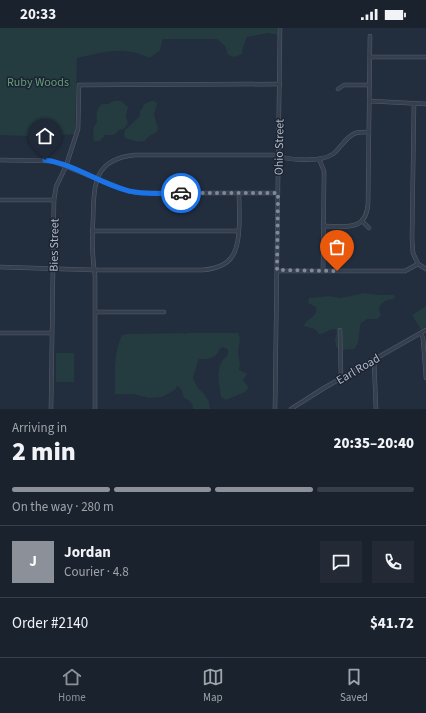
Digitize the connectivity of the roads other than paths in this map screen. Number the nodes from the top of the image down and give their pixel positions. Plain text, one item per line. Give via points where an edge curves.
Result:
1 (280, 28) edge
2 (370, 36) dead end
3 (370, 57) junction
4 (426, 57) edge
5 (280, 84) junction
6 (370, 85) junction
7 (338, 88) dead end
8 (369, 101) junction
9 (414, 103) junction
10 (426, 104) edge
11 (369, 132) junction
12 (278, 157) junction
13 (319, 159) junction
14 (0, 160) edge
15 (66, 166) junction
16 (97, 178) junction
17 (278, 193) junction
18 (239, 194) junction
19 (0, 200) edge
20 (54, 200) junction
21 (363, 222) junction
22 (323, 226) junction
23 (369, 228) dead end
24 (92, 231) junction
25 (238, 231) junction
26 (418, 264) junction
27 (0, 268) edge
28 (54, 268) junction
29 (426, 269) edge
30 (94, 270) junction
31 (277, 270) junction
32 (323, 271) junction
33 (95, 312) junction
34 (164, 312) dead end
35 (340, 330) dead end
36 (426, 330) edge
37 (421, 332) junction
38 (0, 333) edge
39 (52, 333) junction
40 (374, 359) junction
41 (341, 378) junction
42 (426, 378) edge
43 (51, 409) edge
44 (95, 409) edge
45 (275, 409) edge
46 (291, 409) edge
47 (376, 409) edge

1 - 5 street, Ohio Street
2 - 3 street
3 - 4 street
3 - 6 street
5 - 12 street, Ohio Street
5 - 15 street, Bies Street via 79,85 78,129
6 - 7 street via 344,85
6 - 8 street
8 - 9 street
8 - 11 street
9 - 10 street
9 - 26 street via 412,238 413,253
11 - 13 street via 356,133 332,154
11 - 21 street via 368,211
12 - 13 street
12 - 16 street via 126,156 117,158 106,166
12 - 17 street, Ohio Street
13 - 22 street via 324,171
14 - 15 street via 45,160
15 - 16 street
15 - 20 street, Bies Street via 56,187
16 - 18 street via 128,191 140,193
16 - 24 street via 94,187
17 - 18 street
17 - 31 street, Ohio Street
18 - 25 street
19 - 20 street
20 - 28 street, Bies Street
21 - 22 street via 349,226
21 - 23 street
22 - 32 street
24 - 25 street
24 - 30 street
25 - 30 street via 237,246 232,258 212,269
26 - 29 street
26 - 32 street via 405,271
27 - 28 street
28 - 30 street
28 - 39 street, Bies Street
30 - 33 street
31 - 32 street
31 - 45 street, Ohio Street
33 - 34 street
33 - 44 street
35 - 41 street
36 - 37 street, Earl Road
37 - 40 street, Earl Road
37 - 42 street
38 - 39 street
39 - 43 street, Bies Street
40 - 41 street, Earl Road
40 - 47 street
41 - 46 street, Earl Road

